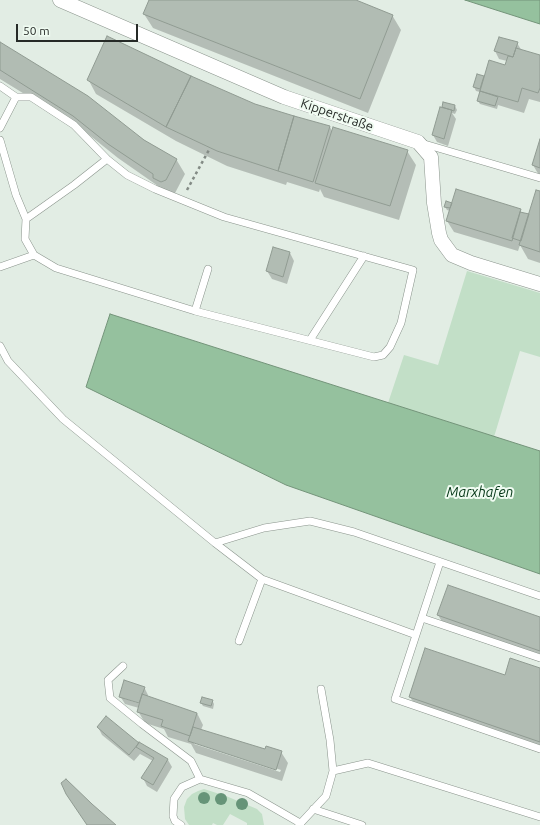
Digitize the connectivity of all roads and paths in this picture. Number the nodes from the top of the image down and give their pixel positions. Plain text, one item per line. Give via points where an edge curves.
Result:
1 (60, 0) edge
2 (0, 86) edge
3 (16, 97) junction
4 (0, 128) edge
5 (0, 140) edge
6 (418, 142) junction
7 (210, 148) dead end
8 (107, 159) junction
9 (540, 178) edge
10 (182, 200) junction
11 (26, 219) junction
12 (34, 255) junction
13 (364, 256) junction
14 (0, 267) edge
15 (208, 269) dead end
16 (540, 284) edge
17 (195, 311) junction
18 (310, 340) junction
19 (0, 346) edge
20 (215, 542) junction
21 (440, 562) junction
22 (262, 580) junction
23 (540, 596) edge
24 (422, 618) junction
25 (416, 635) junction
26 (239, 641) dead end
27 (540, 658) edge
28 (123, 666) dead end
29 (321, 689) dead end
30 (540, 749) edge
31 (333, 771) junction
32 (200, 778) junction
33 (313, 810) junction
34 (540, 817) edge
35 (300, 824) edge
36 (181, 825) edge
37 (360, 825) edge

1 - 6 street, Kipperstraße via 284,97
2 - 3 lane
3 - 4 lane
3 - 8 lane via 31,97 74,125
5 - 11 lane
6 - 9 lane
6 - 16 street via 431,157 439,233 452,255
7 - 10 path
8 - 10 lane via 127,175
8 - 11 lane
10 - 13 lane via 224,217
11 - 12 lane via 25,239
12 - 14 lane
12 - 17 lane via 56,268
13 - 18 lane
13 - 18 lane via 414,270 401,323 390,347 383,355 374,357
15 - 17 lane
17 - 18 lane
19 - 20 lane via 8,361 63,419
20 - 21 lane via 264,528 310,521 354,532
20 - 22 lane
21 - 23 lane
21 - 24 lane
22 - 25 lane
22 - 26 lane
24 - 25 lane
24 - 27 lane
25 - 30 lane via 395,699
28 - 32 lane via 108,680 110,698 191,761
29 - 31 lane
31 - 33 lane via 326,796
31 - 34 lane via 368,763
32 - 35 lane via 248,793
32 - 36 lane via 182,787 174,798 173,816
33 - 35 lane
33 - 37 lane

